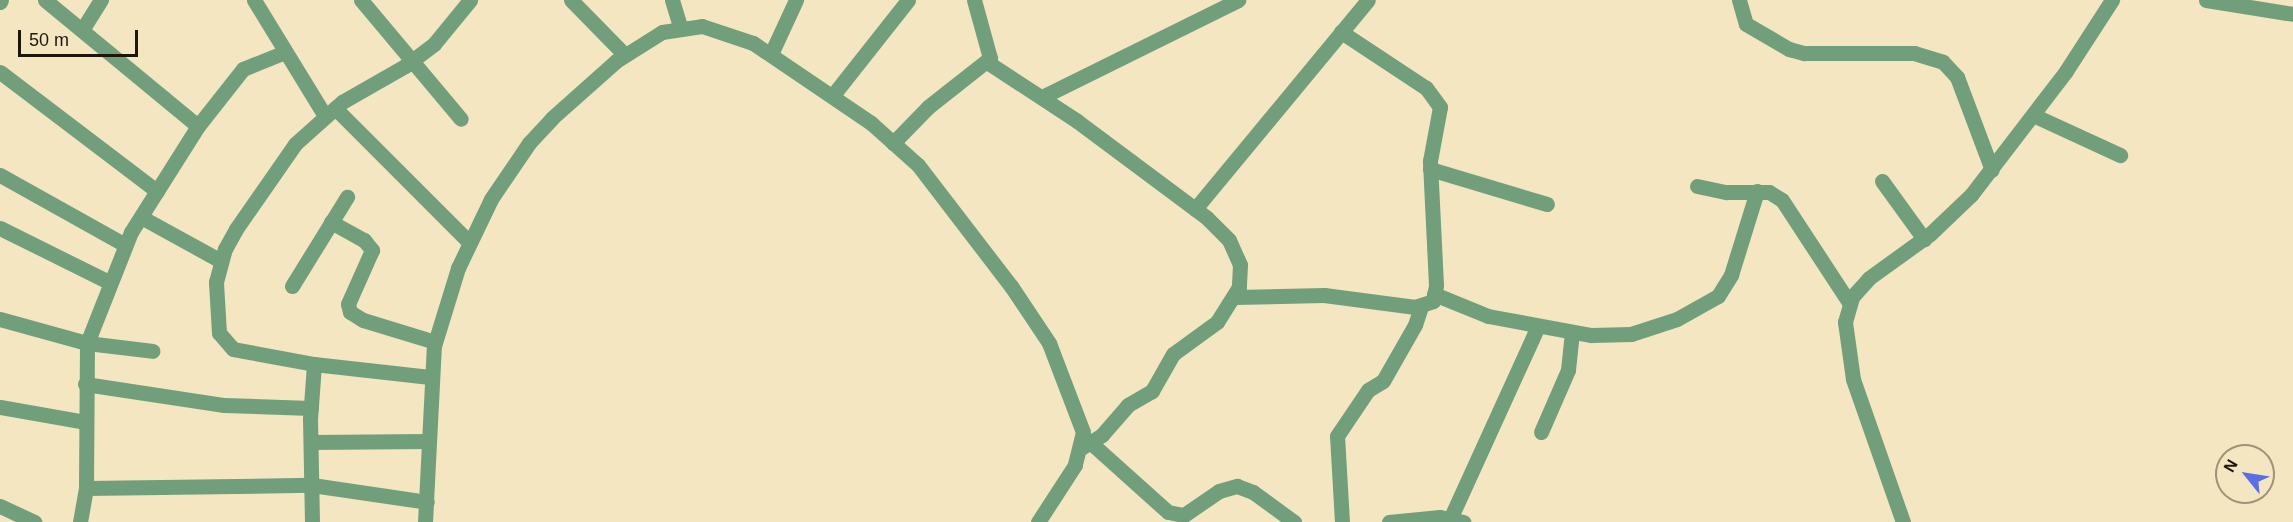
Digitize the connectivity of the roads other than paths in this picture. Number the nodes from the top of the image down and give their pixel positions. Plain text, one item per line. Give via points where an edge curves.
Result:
1 (45, 0) edge
2 (101, 0) edge
3 (254, 0) edge
4 (361, 0) edge
5 (470, 0) edge
6 (571, 0) edge
7 (672, 0) edge
8 (796, 0) edge
9 (908, 0) edge
10 (974, 0) edge
11 (1238, 0) edge
12 (1368, 0) edge
13 (1738, 0) edge
14 (2112, 0) edge
15 (2206, 0) edge
16 (2293, 14) edge
17 (681, 27) junction
18 (82, 30) junction
19 (1341, 32) junction
20 (285, 52) junction
21 (771, 54) junction
22 (625, 55) junction
23 (411, 62) junction
24 (987, 62) junction
25 (0, 72) edge
26 (833, 95) junction
27 (1042, 97) junction
28 (330, 112) junction
29 (2033, 115) junction
30 (461, 119) dead end
31 (198, 126) junction
32 (893, 143) junction
33 (2120, 155) dead end
34 (1430, 169) junction
35 (1992, 170) junction
36 (0, 176) edge
37 (1881, 181) dead end
38 (1697, 186) dead end
39 (157, 191) junction
40 (1757, 191) junction
41 (347, 197) dead end
42 (1547, 204) dead end
43 (1196, 209) junction
44 (141, 217) junction
45 (332, 222) junction
46 (0, 228) edge
47 (1924, 239) junction
48 (469, 242) junction
49 (125, 245) junction
50 (221, 261) junction
51 (109, 282) junction
52 (292, 286) dead end
53 (1434, 294) junction
54 (1235, 297) junction
55 (1850, 304) junction
56 (1420, 307) junction
57 (0, 319) edge
58 (1538, 326) junction
59 (1572, 332) junction
60 (435, 342) junction
61 (87, 343) junction
62 (153, 351) dead end
63 (314, 364) junction
64 (430, 377) junction
65 (85, 384) junction
66 (0, 407) edge
67 (311, 408) junction
68 (85, 422) junction
69 (1541, 432) dead end
70 (429, 441) junction
71 (311, 442) junction
72 (1086, 446) junction
73 (312, 485) junction
74 (86, 488) junction
75 (427, 502) junction
76 (0, 506) edge
77 (1457, 520) edge
78 (35, 522) edge
79 (80, 522) edge
80 (312, 522) edge
81 (425, 522) edge
82 (1038, 522) edge
83 (1294, 522) edge
84 (1342, 522) edge
85 (1389, 522) edge
86 (1903, 522) edge

1 - 18 street
2 - 18 street
3 - 20 street
4 - 23 street
5 - 23 street via 435,44
6 - 22 street
7 - 17 street
8 - 21 street
9 - 26 street
10 - 24 street via 991,48
11 - 27 street
12 - 19 street
13 - 35 street via 1746,24 1789,49 1804,53 1914,53 1942,62 1957,77
14 - 29 street
15 - 16 street
17 - 21 street via 725,31
17 - 22 street via 662,32
18 - 31 street
19 - 34 street via 1436,99 1441,117 1432,141
19 - 43 street
20 - 28 street
20 - 31 street via 243,69
21 - 26 street
22 - 48 street via 577,94 529,143 490,199
23 - 28 street
23 - 30 street
24 - 27 street
24 - 32 street via 934,101
25 - 39 street
26 - 32 street
27 - 43 street
28 - 48 street
28 - 50 street via 271,173
29 - 33 street
29 - 35 street
31 - 39 street
32 - 72 street via 918,165 971,230 1049,344 1079,415
34 - 42 street
34 - 53 street
35 - 47 street via 1951,217
36 - 49 street
37 - 47 street
38 - 40 street via 1726,192
39 - 44 street
40 - 55 street via 1769,192 1782,200
40 - 59 street via 1731,274 1718,296 1677,318 1631,334
41 - 45 street
43 - 54 street via 1220,229 1236,253 1241,276
44 - 49 street
44 - 50 street
45 - 52 street
45 - 60 street via 364,240 372,250 348,304 350,312 363,320
46 - 51 street
47 - 55 street via 1869,278
48 - 60 street
49 - 51 street
50 - 63 street via 216,309 222,340 240,351
51 - 61 street
53 - 56 street via 1433,301
53 - 58 street via 1480,314
54 - 56 street via 1324,295
54 - 72 street via 1208,331 1169,358 1152,391 1128,405
55 - 86 street via 1845,322 1853,379
56 - 84 street via 1415,325 1383,381 1368,390 1337,435
57 - 61 street
58 - 59 street
58 - 77 street
59 - 69 street via 1565,378
60 - 64 street
61 - 62 street
61 - 65 street
63 - 64 street
63 - 67 street
64 - 70 street
65 - 67 street via 224,405
65 - 68 street
66 - 68 street
67 - 71 street
68 - 74 street
70 - 71 street
70 - 75 street
71 - 73 street
72 - 82 street
72 - 83 street via 1168,512 1184,514 1220,491 1237,486 1253,492
73 - 74 street
73 - 75 street
73 - 80 street
74 - 79 street
75 - 81 street
76 - 78 street
77 - 85 street

